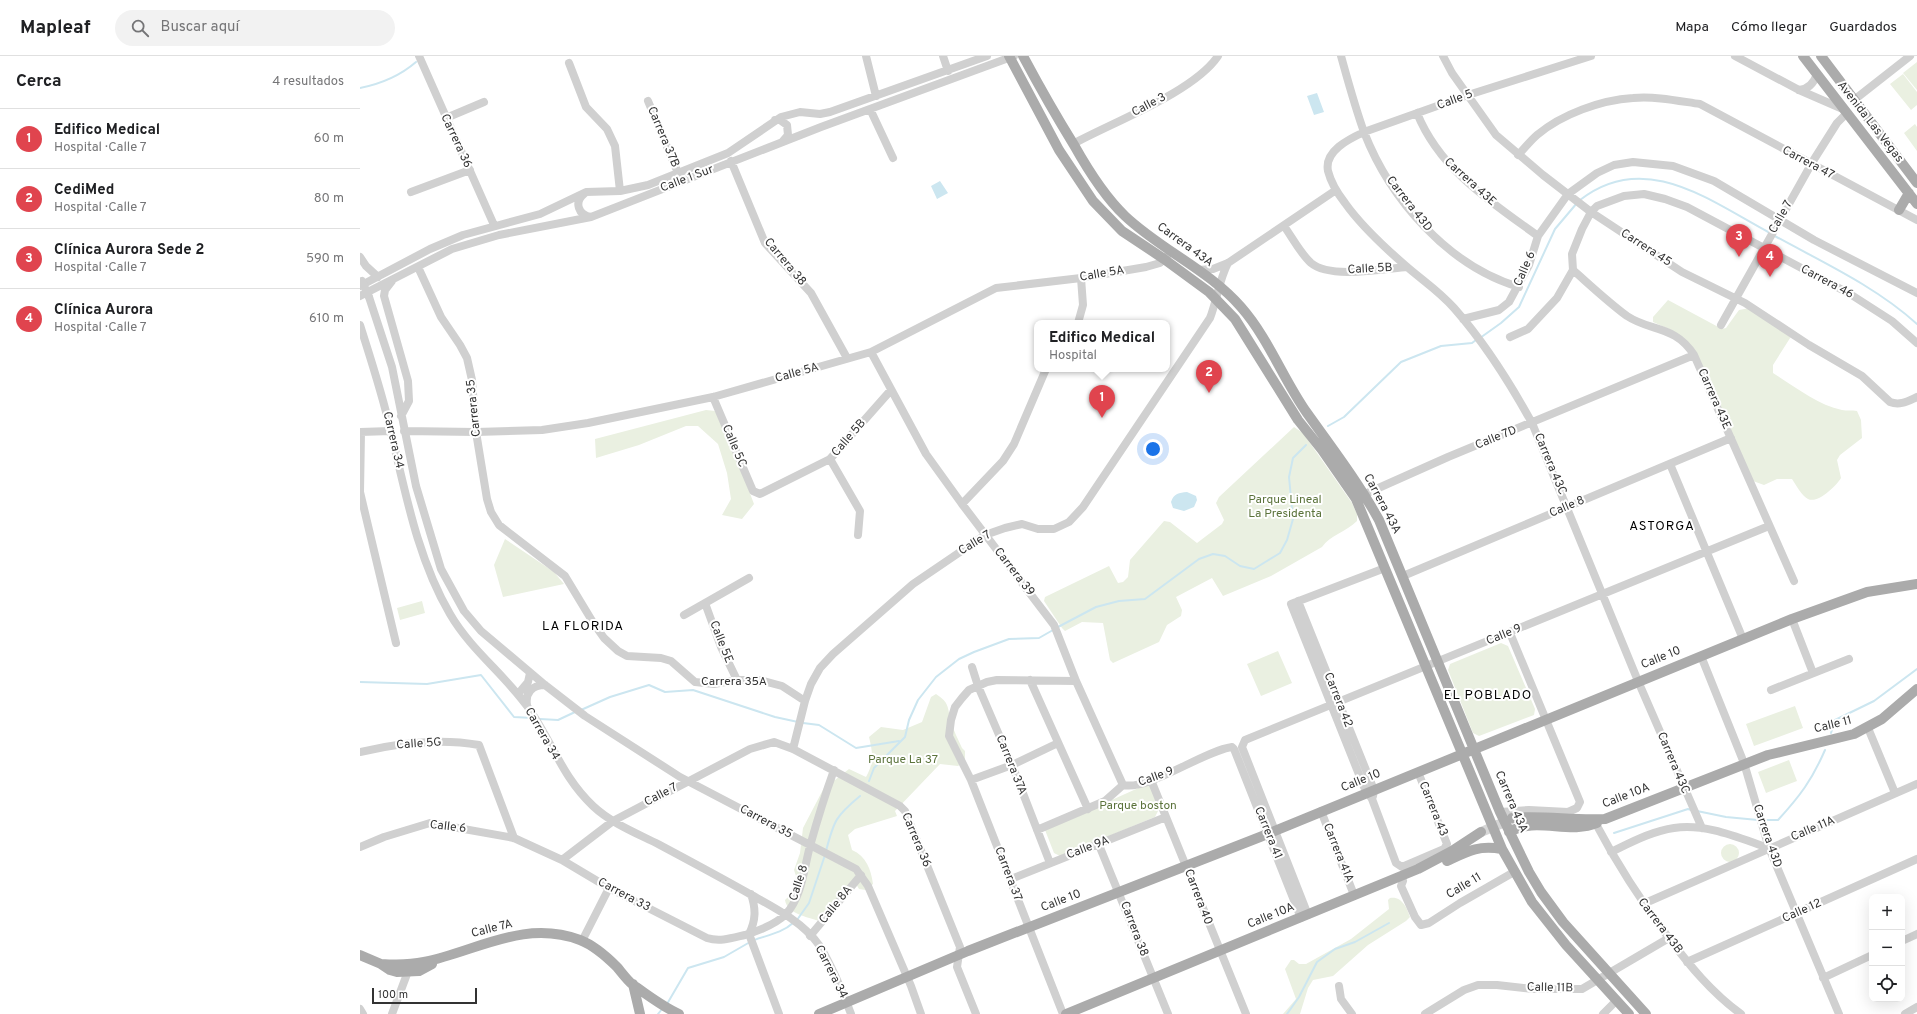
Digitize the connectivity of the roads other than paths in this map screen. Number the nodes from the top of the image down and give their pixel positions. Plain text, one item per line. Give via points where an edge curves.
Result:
1 (419, 56) edge
2 (866, 56) edge
3 (943, 56) edge
4 (987, 56) edge
5 (1023, 56) edge
6 (1218, 56) edge
7 (1341, 56) edge
8 (1443, 56) edge
9 (1592, 56) edge
10 (1735, 56) edge
11 (1803, 56) edge
12 (1821, 56) edge
13 (1910, 56) edge
14 (1011, 57) edge
15 (1581, 58) edge
16 (569, 63) dead end
17 (948, 71) junction
18 (1817, 74) junction
19 (1799, 90) junction
20 (1468, 95) junction
21 (876, 96) junction
22 (1854, 100) junction
23 (648, 101) dead end
24 (484, 102) dead end
25 (870, 109) junction
26 (1846, 112) junction
27 (1417, 113) junction
28 (446, 118) junction
29 (775, 120) junction
30 (1364, 132) junction
31 (782, 142) junction
32 (1073, 144) junction
33 (1518, 155) junction
34 (893, 158) dead end
35 (1328, 161) joint
36 (731, 162) junction
37 (1810, 165) junction
38 (470, 170) junction
39 (678, 173) junction
40 (1917, 183) edge
41 (1336, 190) junction
42 (620, 191) junction
43 (411, 192) dead end
44 (586, 192) junction
45 (1908, 193) junction
46 (1571, 196) junction
47 (1917, 204) edge
48 (1590, 210) junction
49 (1899, 210) junction
50 (591, 217) junction
51 (1780, 219) junction
52 (1917, 220) edge
53 (494, 225) junction
54 (1284, 226) junction
55 (1538, 236) junction
56 (1764, 248) junction
57 (1171, 250) junction
58 (360, 259) edge
59 (1164, 259) junction
60 (1228, 263) junction
61 (418, 267) junction
62 (1407, 267) junction
63 (1198, 270) junction
64 (1572, 270) junction
65 (378, 277) junction
66 (360, 278) edge
67 (1081, 278) junction
68 (395, 279) junction
69 (360, 286) edge
70 (1220, 287) junction
71 (1519, 287) junction
72 (1917, 293) edge
73 (360, 296) edge
74 (1736, 299) junction
75 (1217, 300) junction
76 (1079, 320) edge
77 (1463, 320) junction
78 (1721, 325) dead end
79 (360, 326) edge
80 (1510, 337) dead end
81 (1917, 343) edge
82 (871, 352) junction
83 (1694, 355) junction
84 (847, 358) junction
85 (1044, 372) edge
86 (891, 390) junction
87 (1917, 396) edge
88 (713, 397) junction
89 (401, 416) junction
90 (1532, 422) junction
91 (391, 431) junction
92 (404, 431) junction
93 (361, 432) edge
94 (476, 432) junction
95 (1731, 438) junction
96 (830, 459) junction
97 (1670, 464) junction
98 (757, 493) joint
99 (1365, 494) junction
100 (962, 504) junction
101 (1567, 507) junction
102 (1770, 526) junction
103 (858, 535) dead end
104 (985, 535) junction
105 (525, 545) joint
106 (1706, 551) junction
107 (1385, 568) junction
108 (1403, 576) junction
109 (749, 578) dead end
110 (1794, 581) dead end
111 (1917, 584) edge
112 (1604, 594) junction
113 (705, 603) junction
114 (684, 615) dead end
115 (1792, 619) junction
116 (1510, 633) junction
117 (1742, 639) junction
118 (396, 643) dead end
119 (1701, 656) junction
120 (1850, 659) dead end
121 (1438, 661) junction
122 (1425, 666) junction
123 (972, 668) dead end
124 (530, 673) junction
125 (1813, 673) junction
126 (737, 680) junction
127 (1030, 680) junction
128 (1638, 681) junction
129 (1076, 682) junction
130 (545, 686) junction
131 (978, 686) junction
132 (1917, 689) edge
133 (1771, 690) dead end
134 (518, 694) junction
135 (805, 701) junction
136 (1335, 703) junction
137 (528, 708) junction
138 (1545, 719) junction
139 (1868, 728) junction
140 (766, 743) joint
141 (1058, 743) junction
142 (1237, 746) junction
143 (1474, 748) junction
144 (792, 749) junction
145 (360, 752) edge
146 (1462, 753) junction
147 (1744, 763) junction
148 (1012, 765) junction
149 (834, 770) junction
150 (1418, 772) junction
151 (971, 780) junction
152 (1151, 780) junction
153 (686, 781) junction
154 (1917, 784) edge
155 (1123, 785) junction
156 (1684, 787) junction
157 (1895, 793) junction
158 (1371, 794) junction
159 (1088, 808) junction
160 (1321, 811) junction
161 (1500, 812) junction
162 (628, 813) junction
163 (1696, 815) junction
164 (1166, 817) junction
165 (1512, 818) tunnel mouth
166 (613, 821) junction
167 (1600, 821) junction
168 (1686, 828) junction
169 (1702, 828) junction
170 (631, 830) junction
171 (1037, 830) junction
172 (1271, 832) junction
173 (1480, 832) tunnel mouth
174 (1509, 832) junction
175 (514, 838) junction
176 (1099, 845) junction
177 (361, 847) edge
178 (813, 847) junction
179 (1769, 848) junction
180 (1502, 849) junction
181 (1611, 852) junction
182 (1917, 859) edge
183 (562, 860) junction
184 (1050, 863) junction
185 (1186, 866) junction
186 (1399, 866) joint
187 (1514, 872) junction
188 (861, 875) junction
189 (1011, 879) junction
190 (1403, 881) junction
191 (1378, 886) junction
192 (609, 888) junction
193 (1119, 892) junction
194 (751, 894) junction
195 (1354, 895) junction
196 (1643, 904) junction
197 (1796, 913) junction
198 (1305, 916) junction
199 (789, 917) junction
200 (1028, 928) junction
201 (1917, 934) edge
202 (810, 936) junction
203 (1669, 938) junction
204 (751, 940) junction
205 (1905, 940) edge
206 (582, 941) junction
207 (1219, 951) junction
208 (360, 955) edge
209 (958, 956) junction
210 (1869, 956) edge
211 (1687, 962) junction
212 (411, 971) junction
213 (1608, 974) junction
214 (907, 977) junction
215 (1153, 978) junction
216 (1823, 978) junction
217 (1598, 980) junction
218 (633, 984) junction
219 (1339, 986) dead end
220 (1616, 1000) junction
221 (847, 1003) junction
222 (1917, 1007) edge
223 (360, 1009) edge
224 (363, 1014) edge
225 (392, 1014) edge
226 (640, 1014) edge
227 (679, 1014) edge
228 (779, 1014) edge
229 (819, 1014) edge
230 (851, 1014) edge
231 (921, 1014) edge
232 (976, 1014) edge
233 (1063, 1014) edge
234 (1066, 1014) edge
235 (1168, 1014) edge
236 (1246, 1014) edge
237 (1352, 1014) edge
238 (1425, 1014) edge
239 (1603, 1014) edge
240 (1629, 1014) edge
241 (1646, 1014) edge
242 (1741, 1014) edge
243 (1839, 1014) edge
244 (1905, 1014) edge

1 - 28 street, Carrera 36
2 - 21 street
3 - 17 street
4 - 17 street, Calle 1 Sur
5 - 32 main road, Carrera 43A
6 - 32 street, Calle 3 via 1204,73 1160,100
7 - 30 street, Carrera 43D
8 - 20 street, Carrera 45
9 - 15 street, Calle 5
10 - 19 street
11 - 18 main road, Avenida Las Vegas
12 - 22 main road, Avenida Las Vegas
13 - 22 street
14 - 25 street, Calle 1 Sur
14 - 59 main road, Carrera 43A via 1059,150 1093,201 1122,231
15 - 20 street, Calle 5
16 - 42 street via 586,107 607,129 615,146
17 - 21 street, Calle 1 Sur
18 - 19 street via 1813,84
18 - 26 main road, Avenida Las Vegas
19 - 26 street
20 - 27 street, Calle 5
20 - 33 street, Carrera 45 via 1496,135
21 - 29 street, Calle 1 Sur via 830,112 790,113
22 - 40 main road, Avenida Las Vegas
23 - 39 street, Carrera 37B
24 - 28 street
25 - 31 street, Calle 1 Sur
25 - 34 street
26 - 37 street, Calle 7
26 - 45 main road, Avenida Las Vegas
27 - 30 street, Calle 5
27 - 55 street, Carrera 43E via 1424,132 1440,155 1459,175 1484,197
28 - 38 street, Carrera 36
29 - 31 street via 780,120 787,126 788,135
29 - 39 street, Calle 1 Sur via 728,153
30 - 35 street, Calle 5 via 1341,145
30 - 71 street, Carrera 43D via 1381,167 1427,229 1453,253 1505,283
31 - 36 street, Calle 1 Sur
32 - 57 main road, Carrera 43A via 1110,201 1130,221
33 - 37 street, Carrera 47 via 1537,135 1554,123 1605,103 1633,98 1652,98 1700,104
33 - 46 street, Carrera 45
35 - 41 street, Carrera 43C via 1328,170
36 - 50 street, Calle 1 Sur
36 - 84 street, Carrera 38 via 765,242 811,293
37 - 49 street, Carrera 47
37 - 51 street, Calle 7
38 - 43 street
38 - 53 street, Carrera 36
39 - 42 street, Calle 1 Sur via 648,185
41 - 54 street
41 - 62 street, Carrera 43C via 1365,227
42 - 44 street, Calle 1 Sur
44 - 50 street via 580,198 578,207 583,214
44 - 53 street, Calle 1 Sur via 540,214
45 - 47 main road, Avenida Las Vegas
45 - 49 main road
46 - 48 street, Carrera 45
46 - 51 street, Calle 6 via 1597,173 1614,165 1633,162 1674,166 1714,181
46 - 55 street, Calle 6
48 - 56 street, Carrera 46 via 1624,196 1644,194 1687,207
48 - 64 street via 1572,254
48 - 74 street, Carrera 45 via 1682,272
49 - 52 street, Carrera 47
50 - 61 street, Calle 1 Sur via 468,243
51 - 56 street, Calle 7
51 - 72 street via 1833,250
53 - 65 street, Calle 1 Sur via 446,242
54 - 60 street
54 - 62 street, Calle 5B via 1310,262 1324,270
55 - 71 street, Calle 6
56 - 74 street, Calle 7
56 - 81 street, Carrera 46 via 1871,306
57 - 59 street, Calle 5A
57 - 63 main road, Carrera 43A
58 - 65 street
59 - 67 street, Calle 5A via 1155,265
59 - 75 main road, Carrera 43A
60 - 63 street via 1213,269
60 - 70 street
61 - 68 street, Calle 1 Sur
61 - 94 street, Carrera 35 via 441,317 467,358 472,380
62 - 77 street, Carrera 43C via 1430,284
63 - 70 main road, Carrera 43A
64 - 80 street via 1556,298 1536,323
64 - 83 street, Carrera 43E via 1627,316 1670,332
65 - 69 street, Calle 1 Sur
66 - 89 street, Carrera 34, bridge via 384,341
67 - 76 street via 1083,305
67 - 82 street, Calle 5A via 996,288
68 - 73 street, Calle 1 Sur
68 - 89 street via 385,290 384,296 408,381 409,401
70 - 75 street, Calle 7
70 - 99 main road, Carrera 43A via 1242,308 1255,326 1307,413
71 - 77 street, Calle 6 via 1509,302 1499,310
74 - 78 street, Calle 7
74 - 87 street, Carrera 45 via 1862,376 1884,398 1896,404
75 - 104 street, Calle 7 via 1210,318 1083,507 1068,522 1054,529 1038,529 1022,524
75 - 107 main road, Carrera 43A via 1241,327 1298,420 1356,499
77 - 90 street, Carrera 43C via 1505,377
79 - 91 street, Carrera 34
82 - 84 street, Calle 5A
82 - 86 street, Carrera 39
83 - 90 street, Calle 7D
83 - 95 street, Carrera 43E
84 - 88 street, Calle 5A
85 - 100 street via 1014,444 1003,461
86 - 96 street, Calle 5B
86 - 100 street, Carrera 39 via 926,454
88 - 94 street, Calle 5A via 588,424 542,430
88 - 98 street, Calle 5C via 753,491
89 - 92 street, Carrera 34
90 - 99 street, Calle 7D
90 - 101 street, Carrera 43C
91 - 93 street
91 - 134 street, Carrera 34 via 418,538 441,596 467,639
92 - 94 street, Calle 5A
92 - 124 street, Carrera 34 via 427,526 441,570 464,611 481,632
93 - 118 street via 360,492
94 - 105 street, Carrera 35 via 491,512 499,525
95 - 97 street, Calle 8
95 - 102 street, Carrera 43E
96 - 98 street, Calle 5B via 760,494
96 - 103 street via 860,511
97 - 101 street, Calle 8
97 - 106 street
99 - 108 main road, Carrera 43A
100 - 104 street, Carrera 39
101 - 108 street, Calle 8
101 - 112 street, Carrera 43C
102 - 106 street, Calle 9
102 - 110 street, Carrera 43E
104 - 129 street, Carrera 39 via 1054,627
104 - 135 street, Calle 7 via 913,584 833,654 820,668
105 - 126 street, Carrera 35A via 565,576 597,629 618,651 627,656 671,661 695,682 714,684
106 - 112 street, Calle 9
106 - 117 street
107 - 122 main road, Carrera 43A
107 - 136 street, Carrera 42 via 1295,603
108 - 121 main road, Carrera 43A
109 - 113 street
111 - 115 main road, Calle 10 via 1867,592
112 - 116 street, Calle 9
112 - 128 street, Carrera 43C
113 - 114 street
113 - 126 street, Calle 5E via 721,647
115 - 117 main road, Calle 10
115 - 125 street
116 - 121 street, Calle 9
116 - 138 street
117 - 119 main road, Calle 10
119 - 128 main road, Calle 10
119 - 147 street, Carrera 43D
120 - 125 street
121 - 122 street, Calle 9
121 - 143 main road, Carrera 43A
122 - 136 street, Calle 9
122 - 146 main road, Carrera 43A
123 - 131 street, Carrera 37A
124 - 130 street, Carrera 34
124 - 134 street via 528,682
125 - 133 street
126 - 135 street, Carrera 35A via 772,682
127 - 129 street
127 - 131 street via 997,680
127 - 141 street
128 - 138 main road, Calle 10
128 - 156 street, Carrera 43C
129 - 155 street, Carrera 39
130 - 137 street via 530,690 527,695
130 - 153 street, Carrera 35 via 585,716
131 - 148 street, Carrera 37A
131 - 151 street, Carrera 37 via 969,690 955,707 949,728 949,736
132 - 139 main road, Calle 11
134 - 137 street, Carrera 34
135 - 144 street, Calle 7
136 - 142 street, Calle 9
136 - 158 street, Carrera 42
137 - 166 street, Carrera 34 via 573,784 591,804
138 - 143 main road, Calle 10
138 - 161 street via 1580,802 1577,808 1568,812
139 - 147 main road, Calle 11 via 1839,739 1784,750
139 - 157 street
140 - 144 street, Carrera 36 via 774,742
140 - 153 street, Calle 7
141 - 148 street
141 - 159 street
142 - 152 street, Calle 9
142 - 172 street, Carrera 41
143 - 146 main road, Calle 10
143 - 161 main road, Carrera 43A
144 - 149 street, Carrera 36
145 - 175 street, Calle 5G via 422,743 479,745
146 - 150 main road, Calle 10
146 - 180 main road, Carrera 43A
147 - 156 main road, Calle 10A
147 - 179 street, Carrera 43D
148 - 151 street
148 - 171 street, Carrera 37A
149 - 178 street, Calle 8
149 - 209 street, Carrera 36 via 905,811 960,947
150 - 158 main road, Calle 10
150 - 186 street, Carrera 43 via 1447,844 1444,848 1402,867
151 - 189 street, Carrera 37
152 - 155 street, Calle 9
152 - 164 street, Carrera 40
153 - 162 street, Calle 7
153 - 178 street, Carrera 35
154 - 157 street, Calle 11A
155 - 159 street, Calle 9 via 1105,801
156 - 163 street, Carrera 43C
156 - 167 main road, Calle 10A
157 - 179 street, Calle 11A
158 - 160 main road, Calle 10
158 - 186 street, Carrera 42
159 - 171 street, Calle 9
160 - 172 main road, Calle 10
160 - 195 street, Carrera 41A
161 - 174 main road, Carrera 43A
162 - 166 street, Calle 7
162 - 170 street via 627,822
163 - 168 street
163 - 169 street, Carrera 43C
164 - 176 street, Calle 9A
164 - 185 street, Carrera 40
165 - 167 main road, Calle 10A
166 - 170 street, Carrera 34
166 - 183 street, Calle 7
167 - 174 main road via 1572,828 1523,826
167 - 181 street, Carrera 43B
168 - 169 street
168 - 181 street via 1660,832
169 - 179 street
170 - 194 street, Carrera 34
171 - 184 street, Carrera 37A
172 - 185 main road, Calle 10
172 - 198 street, Carrera 41
173 - 191 main road, Calle 10A via 1435,861
174 - 213 main road, Carrera 43A via 1541,892
175 - 177 street, Calle 6 via 430,823
175 - 183 street, Carrera 33
176 - 184 street, Calle 9A
176 - 193 street, Carrera 38
178 - 188 street, Carrera 35 via 856,869
178 - 199 street, Calle 8
179 - 196 street, Calle 11A
179 - 197 street, Carrera 43D
180 - 187 main road, Carrera 43A
180 - 190 main road via 1486,847 1470,850
181 - 196 street, Carrera 43B
182 - 197 street, Calle 12
183 - 192 street, Carrera 33
184 - 189 street, Calle 9A
185 - 193 main road, Calle 10
185 - 207 street, Carrera 40
187 - 190 street, Calle 11 via 1429,923 1420,925 1401,886
187 - 217 main road, Carrera 43A via 1532,902
188 - 202 street, Calle 8A
188 - 214 street, Carrera 35
189 - 200 street, Carrera 37
190 - 191 main road
191 - 195 main road, Calle 10A
192 - 204 street, Carrera 33 via 715,941
192 - 206 street
193 - 200 main road, Calle 10
193 - 215 street, Carrera 38
194 - 199 street, Carrera 34
194 - 204 street via 756,910
195 - 198 main road, Calle 10A
196 - 203 street, Carrera 43B
197 - 211 street, Calle 12
197 - 216 street, Carrera 43D
198 - 207 main road, Calle 10A
199 - 202 street, Carrera 34
199 - 204 street, Calle 8 via 778,920
200 - 209 main road, Calle 10
200 - 233 street, Carrera 37
201 - 205 street
202 - 221 street, Carrera 34 via 819,946
203 - 211 street, Carrera 43B
203 - 213 street, Calle 11B
204 - 228 street
206 - 212 main road, Calle 7A via 543,932 504,938
206 - 218 main road, Calle 7A via 612,963
207 - 215 main road, Calle 10A
207 - 236 street, Carrera 40
208 - 212 main road, Calle 7A via 381,964
209 - 214 main road, Calle 10
209 - 232 street, Carrera 36 via 957,966
210 - 216 street
211 - 242 street, Carrera 43B via 1722,1000
212 - 225 street
213 - 217 street, Calle 11B
213 - 241 main road, Carrera 43A
214 - 221 main road, Calle 10
214 - 231 street, Carrera 35
215 - 234 main road, Calle 10A
215 - 235 street, Carrera 38
216 - 243 street, Carrera 43D
217 - 220 main road, Carrera 43A
217 - 238 street, Calle 11B via 1582,989 1478,985 1464,990
218 - 226 main road
218 - 227 main road, Calle 7A via 664,1007
219 - 237 street via 1341,999
220 - 239 street
220 - 240 main road, Carrera 43A
221 - 229 main road, Calle 10
221 - 230 street, Carrera 34
222 - 244 street
223 - 224 street

